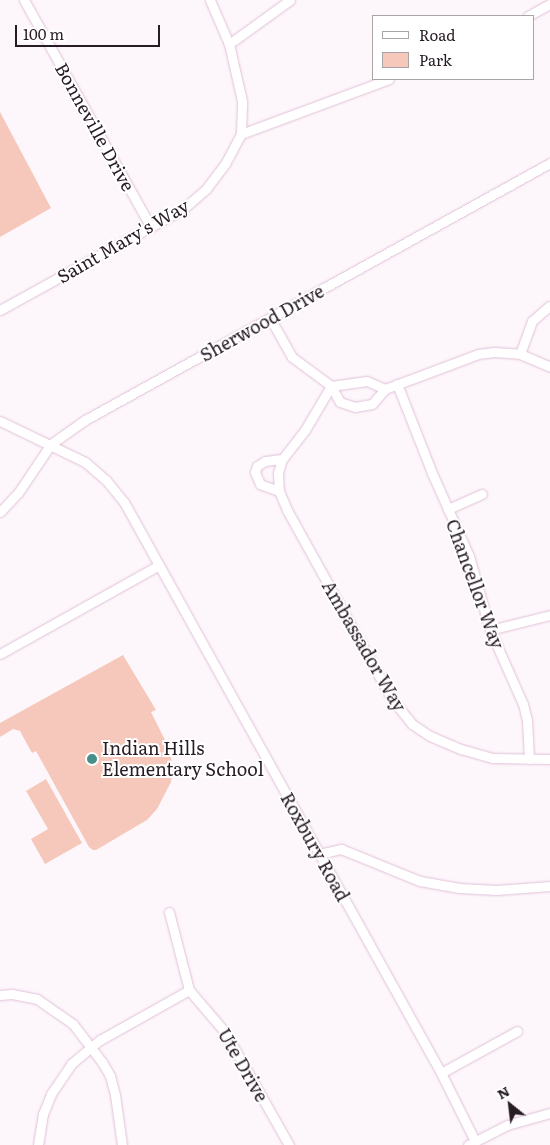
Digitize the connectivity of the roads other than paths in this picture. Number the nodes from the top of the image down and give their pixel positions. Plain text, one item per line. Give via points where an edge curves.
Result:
1 (24, 0) edge
2 (210, 0) edge
3 (290, 0) edge
4 (550, 4) edge
5 (530, 15) edge
6 (229, 44) junction
7 (386, 80) edge
8 (242, 134) junction
9 (550, 163) edge
10 (151, 227) junction
11 (549, 306) edge
12 (0, 310) edge
13 (270, 318) junction
14 (520, 354) junction
15 (550, 367) edge
16 (397, 384) junction
17 (331, 386) junction
18 (385, 389) junction
19 (0, 421) edge
20 (51, 444) junction
21 (282, 459) junction
22 (279, 491) junction
23 (482, 494) dead end
24 (448, 509) junction
25 (0, 512) edge
26 (159, 565) junction
27 (550, 615) edge
28 (490, 630) junction
29 (0, 654) edge
30 (529, 759) junction
31 (550, 759) edge
32 (319, 854) junction
33 (550, 886) edge
34 (169, 912) dead end
35 (189, 990) junction
36 (0, 994) edge
37 (517, 1031) dead end
38 (90, 1047) junction
39 (441, 1073) junction
40 (550, 1113) edge
41 (472, 1143) edge
42 (38, 1145) edge
43 (122, 1145) edge
44 (289, 1145) edge

1 - 10 street, Bonneville Drive
2 - 6 street
3 - 6 street
4 - 5 street
6 - 8 street via 241,94
7 - 8 street
8 - 10 street, Saint Mary's Way via 234,151 206,189 183,209
9 - 13 street, Sherwood Drive
10 - 12 street, Saint Mary's Way
11 - 14 street via 532,321
13 - 17 street via 292,357
13 - 20 street, Sherwood Drive via 85,420
14 - 15 street
14 - 16 street via 478,354
16 - 18 street
16 - 24 street, Chancellor Way
17 - 18 street via 367,381
17 - 18 street via 340,402 355,407 372,404
17 - 21 street, Ambassador Way via 310,423
19 - 20 street, Roxbury Road
20 - 25 street, Sherwood Drive via 18,493
20 - 26 street, Roxbury Road via 85,462 113,487
21 - 22 street, Ambassador Way via 278,474
21 - 22 street via 265,461 257,466 255,472 260,484
22 - 30 street, Ambassador Way via 286,510 404,716 426,733 472,753 493,758
23 - 24 street
24 - 28 street, Chancellor Way via 469,556
26 - 29 street
26 - 32 street, Roxbury Road
27 - 28 street
28 - 30 street, Chancellor Way via 525,712
30 - 31 street, Ambassador Way
32 - 33 street via 340,849 413,879 459,888 497,890
32 - 39 street, Roxbury Road
34 - 35 street
35 - 38 street
35 - 44 street, Ute Drive via 225,1032
36 - 38 street via 21,995 43,1002 73,1024
37 - 39 street
38 - 42 street via 63,1073 51,1094
38 - 43 street via 102,1062 112,1085
39 - 41 street, Roxbury Road
40 - 41 street via 507,1125

